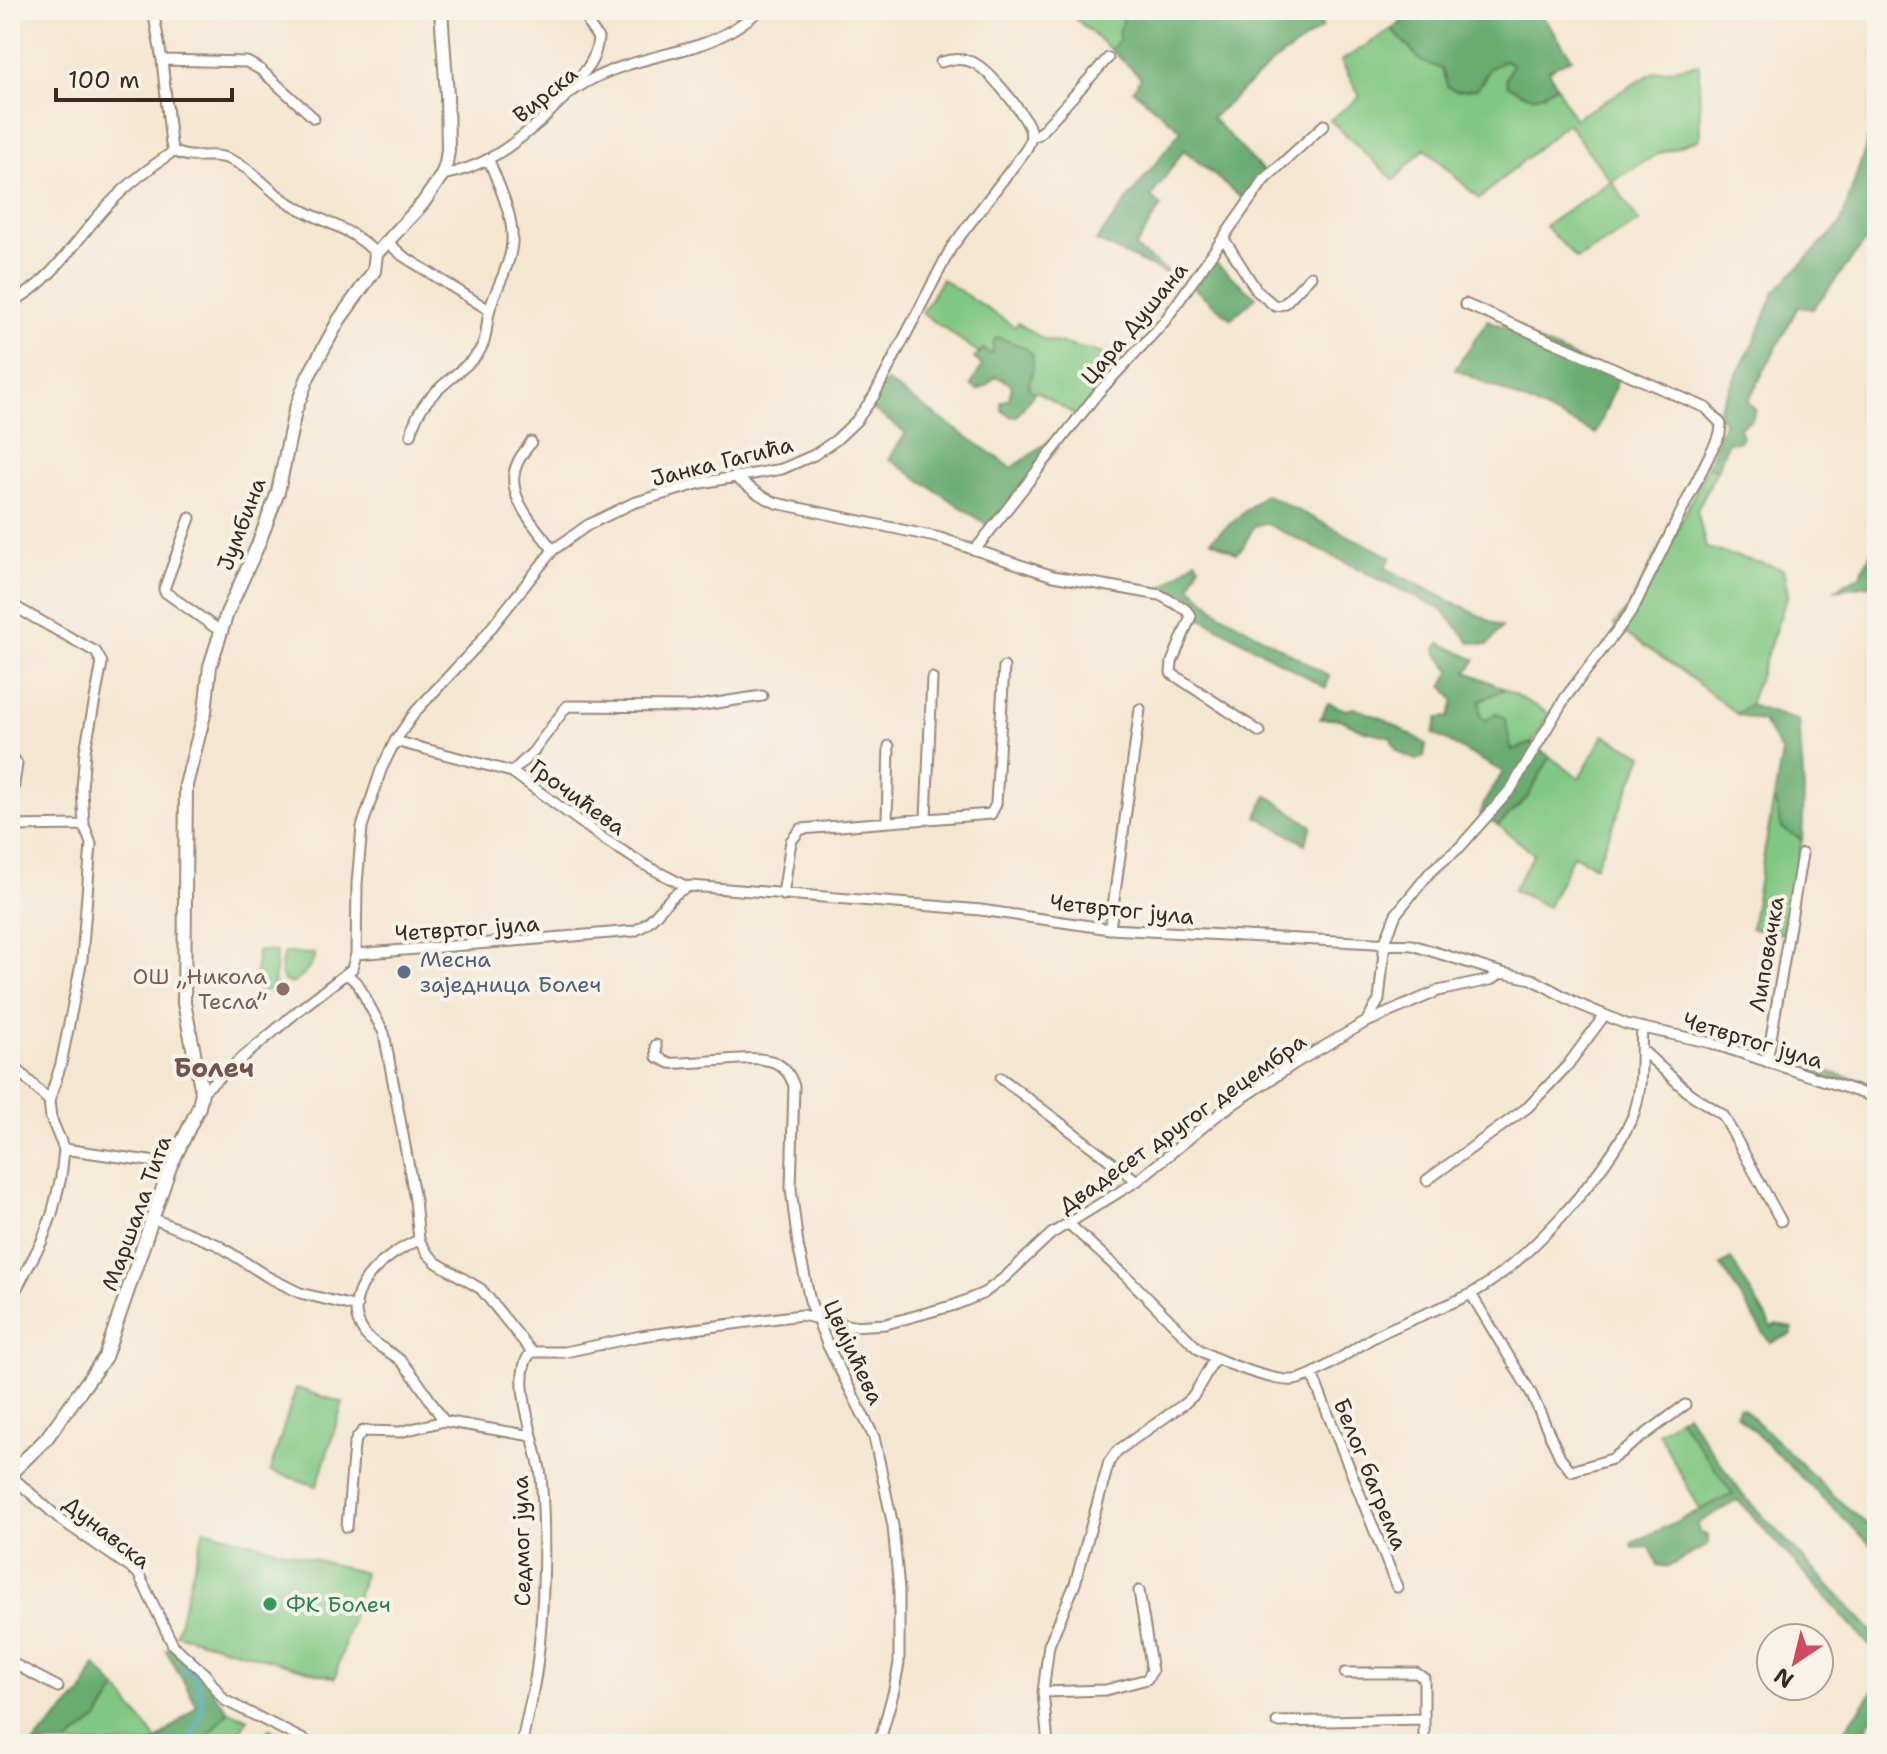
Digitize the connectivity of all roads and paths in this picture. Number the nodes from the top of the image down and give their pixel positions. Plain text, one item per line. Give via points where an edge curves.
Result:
1 (153, 10) edge
2 (441, 10) edge
3 (594, 10) edge
4 (760, 10) edge
5 (1108, 58) dead end
6 (162, 60) junction
7 (941, 62) dead end
8 (569, 94) junction
9 (314, 118) dead end
10 (1324, 125) dead end
11 (1031, 138) junction
12 (174, 151) junction
13 (489, 160) junction
14 (442, 175) junction
15 (1224, 239) junction
16 (387, 242) junction
17 (376, 254) junction
18 (1311, 276) dead end
19 (10, 303) edge
20 (1465, 304) dead end
21 (489, 310) junction
22 (411, 435) dead end
23 (531, 442) dead end
24 (736, 478) junction
25 (190, 518) dead end
26 (553, 550) junction
27 (975, 550) junction
28 (10, 604) edge
29 (220, 631) junction
30 (1004, 667) dead end
31 (932, 678) dead end
32 (762, 696) dead end
33 (1140, 709) dead end
34 (1260, 732) dead end
35 (395, 741) junction
36 (889, 746) dead end
37 (10, 752) edge
38 (512, 772) junction
39 (10, 811) edge
40 (926, 819) junction
41 (887, 822) junction
42 (84, 825) junction
43 (10, 826) edge
44 (1802, 854) dead end
45 (687, 887) junction
46 (783, 895) junction
47 (1110, 929) junction
48 (1385, 942) junction
49 (356, 954) junction
50 (1502, 973) junction
51 (347, 974) junction
52 (1604, 1016) junction
53 (1366, 1022) junction
54 (1642, 1028) junction
55 (656, 1045) dead end
56 (1642, 1050) junction
57 (10, 1062) edge
58 (1767, 1062) junction
59 (1001, 1078) dead end
60 (202, 1092) junction
61 (1877, 1098) edge
62 (49, 1101) junction
63 (64, 1149) junction
64 (170, 1167) junction
65 (1427, 1180) dead end
66 (1137, 1181) junction
67 (154, 1219) junction
68 (1781, 1221) dead end
69 (1069, 1224) junction
70 (419, 1240) junction
71 (1471, 1294) junction
72 (10, 1301) edge
73 (357, 1307) junction
74 (815, 1317) junction
75 (532, 1352) junction
76 (1215, 1358) junction
77 (1312, 1374) junction
78 (1685, 1405) dead end
79 (444, 1421) junction
80 (532, 1436) junction
81 (10, 1475) edge
82 (347, 1527) dead end
83 (1397, 1587) dead end
84 (1139, 1591) dead end
85 (10, 1662) edge
86 (1345, 1673) dead end
87 (58, 1687) dead end
88 (1043, 1692) junction
89 (1424, 1719) junction
90 (1277, 1722) dead end
91 (312, 1744) edge
92 (522, 1744) edge
93 (879, 1744) edge
94 (1048, 1744) edge
95 (1424, 1744) edge

1 - 6 street
2 - 14 street, Јумбина via 448,150
3 - 8 street via 589,25 598,38 595,56
4 - 8 street, Вирска via 704,43 600,75
5 - 11 street, Јанка Гагића
6 - 9 street via 247,62
6 - 12 street
7 - 11 street via 953,58 978,65 1011,102
8 - 13 street, Вирска
10 - 15 street, Цара Душана via 1264,180
11 - 24 street, Јанка Гагића via 951,248 892,366 856,421 798,463
12 - 17 street via 231,159 293,206 360,240
12 - 19 street via 111,201 44,278
13 - 14 street, Вирска
13 - 21 street via 507,211 512,247
14 - 16 street, Јумбина
15 - 18 street via 1257,291 1275,306 1284,304
15 - 27 street, Цара Душана via 1164,322 1097,394
16 - 17 street, Јумбина
16 - 21 street
17 - 29 street, Јумбина via 374,271 339,320 303,390 278,492
20 - 48 street via 1706,408 1721,424 1720,434 1632,611 1565,698 1511,789 1407,898
21 - 22 street via 482,347 427,399
23 - 26 street via 517,464 516,491
24 - 26 street, Јанка Гагића via 633,503
24 - 27 street via 776,503 908,530
25 - 29 street via 164,589
26 - 35 street, Јанка Гагића
27 - 34 street via 1053,576 1160,595 1185,609 1191,619 1171,673
28 - 42 street via 101,657 85,751
29 - 60 street, Јумбина via 186,785 184,1003
30 - 40 street via 995,809 991,814
31 - 40 street
32 - 38 street via 690,707 567,706
33 - 47 street
35 - 38 street, Грочићева
35 - 49 street, Јанка Гагића via 362,827
36 - 41 street
37 - 39 street via 17,764
38 - 45 street, Грочићева via 604,839
40 - 41 street
41 - 46 street via 801,829 791,841
42 - 43 street
42 - 62 street via 91,844 82,959
44 - 58 street, Липовачка
45 - 46 street, Четвртог јула
45 - 49 street, Четвртог јула via 634,931
46 - 47 street, Четвртог јула via 981,910
47 - 48 street, Четвртог јула
48 - 50 street, Четвртог јула via 1436,951
48 - 53 street via 1379,1000
49 - 51 street, Маршала Тита
50 - 52 street, Четвртог јула via 1532,979
50 - 53 street, Двадесет другог децембра via 1438,991
51 - 60 street, Маршала Тита
51 - 70 street via 358,984 384,1033
52 - 54 street, Четвртог јула
52 - 65 street via 1537,1099
53 - 66 street, Двадесет другог децембра via 1220,1113
54 - 56 street
54 - 58 street, Четвртог јула
55 - 74 street, Цвијићева via 657,1057 665,1062 766,1059 789,1074 795,1116 791,1189
56 - 68 street via 1689,1093 1723,1115
56 - 71 street via 1634,1114 1613,1152 1532,1248
57 - 62 street
58 - 61 street, Четвртог јула
59 - 66 street
60 - 64 street, Маршала Тита
62 - 63 street
63 - 64 street
63 - 72 street via 52,1214
64 - 67 street, Маршала Тита
66 - 69 street, Двадесет другог децембра
67 - 73 street via 218,1245 300,1293
67 - 81 street, Маршала Тита via 105,1357 46,1439
69 - 74 street, Двадесет другог децембра via 984,1293 955,1305 886,1324 852,1326
69 - 76 street via 1197,1348
70 - 73 street via 379,1262 368,1274
70 - 75 street via 437,1263 481,1289
71 - 77 street via 1377,1335
71 - 78 street via 1571,1471 1612,1459
73 - 79 street via 365,1333 399,1359
74 - 75 street, Двадесет другог децембра via 641,1336 565,1352
74 - 93 street, Цвијићева via 874,1437 893,1526 899,1663
75 - 80 street, Седмог јула via 522,1375
76 - 77 street via 1290,1381
76 - 88 street via 1194,1395 1109,1462 1075,1584 1049,1645
77 - 83 street, Белог багрема
79 - 80 street
79 - 82 street via 400,1432 359,1434
80 - 92 street, Седмог јула via 541,1474 542,1585 537,1666
81 - 91 street, Дунавска via 61,1520 138,1573 173,1645 224,1700
84 - 88 street via 1152,1671 1147,1679 1106,1690
85 - 87 street
86 - 89 street via 1420,1675 1426,1683
88 - 94 street
89 - 90 street
89 - 95 street

